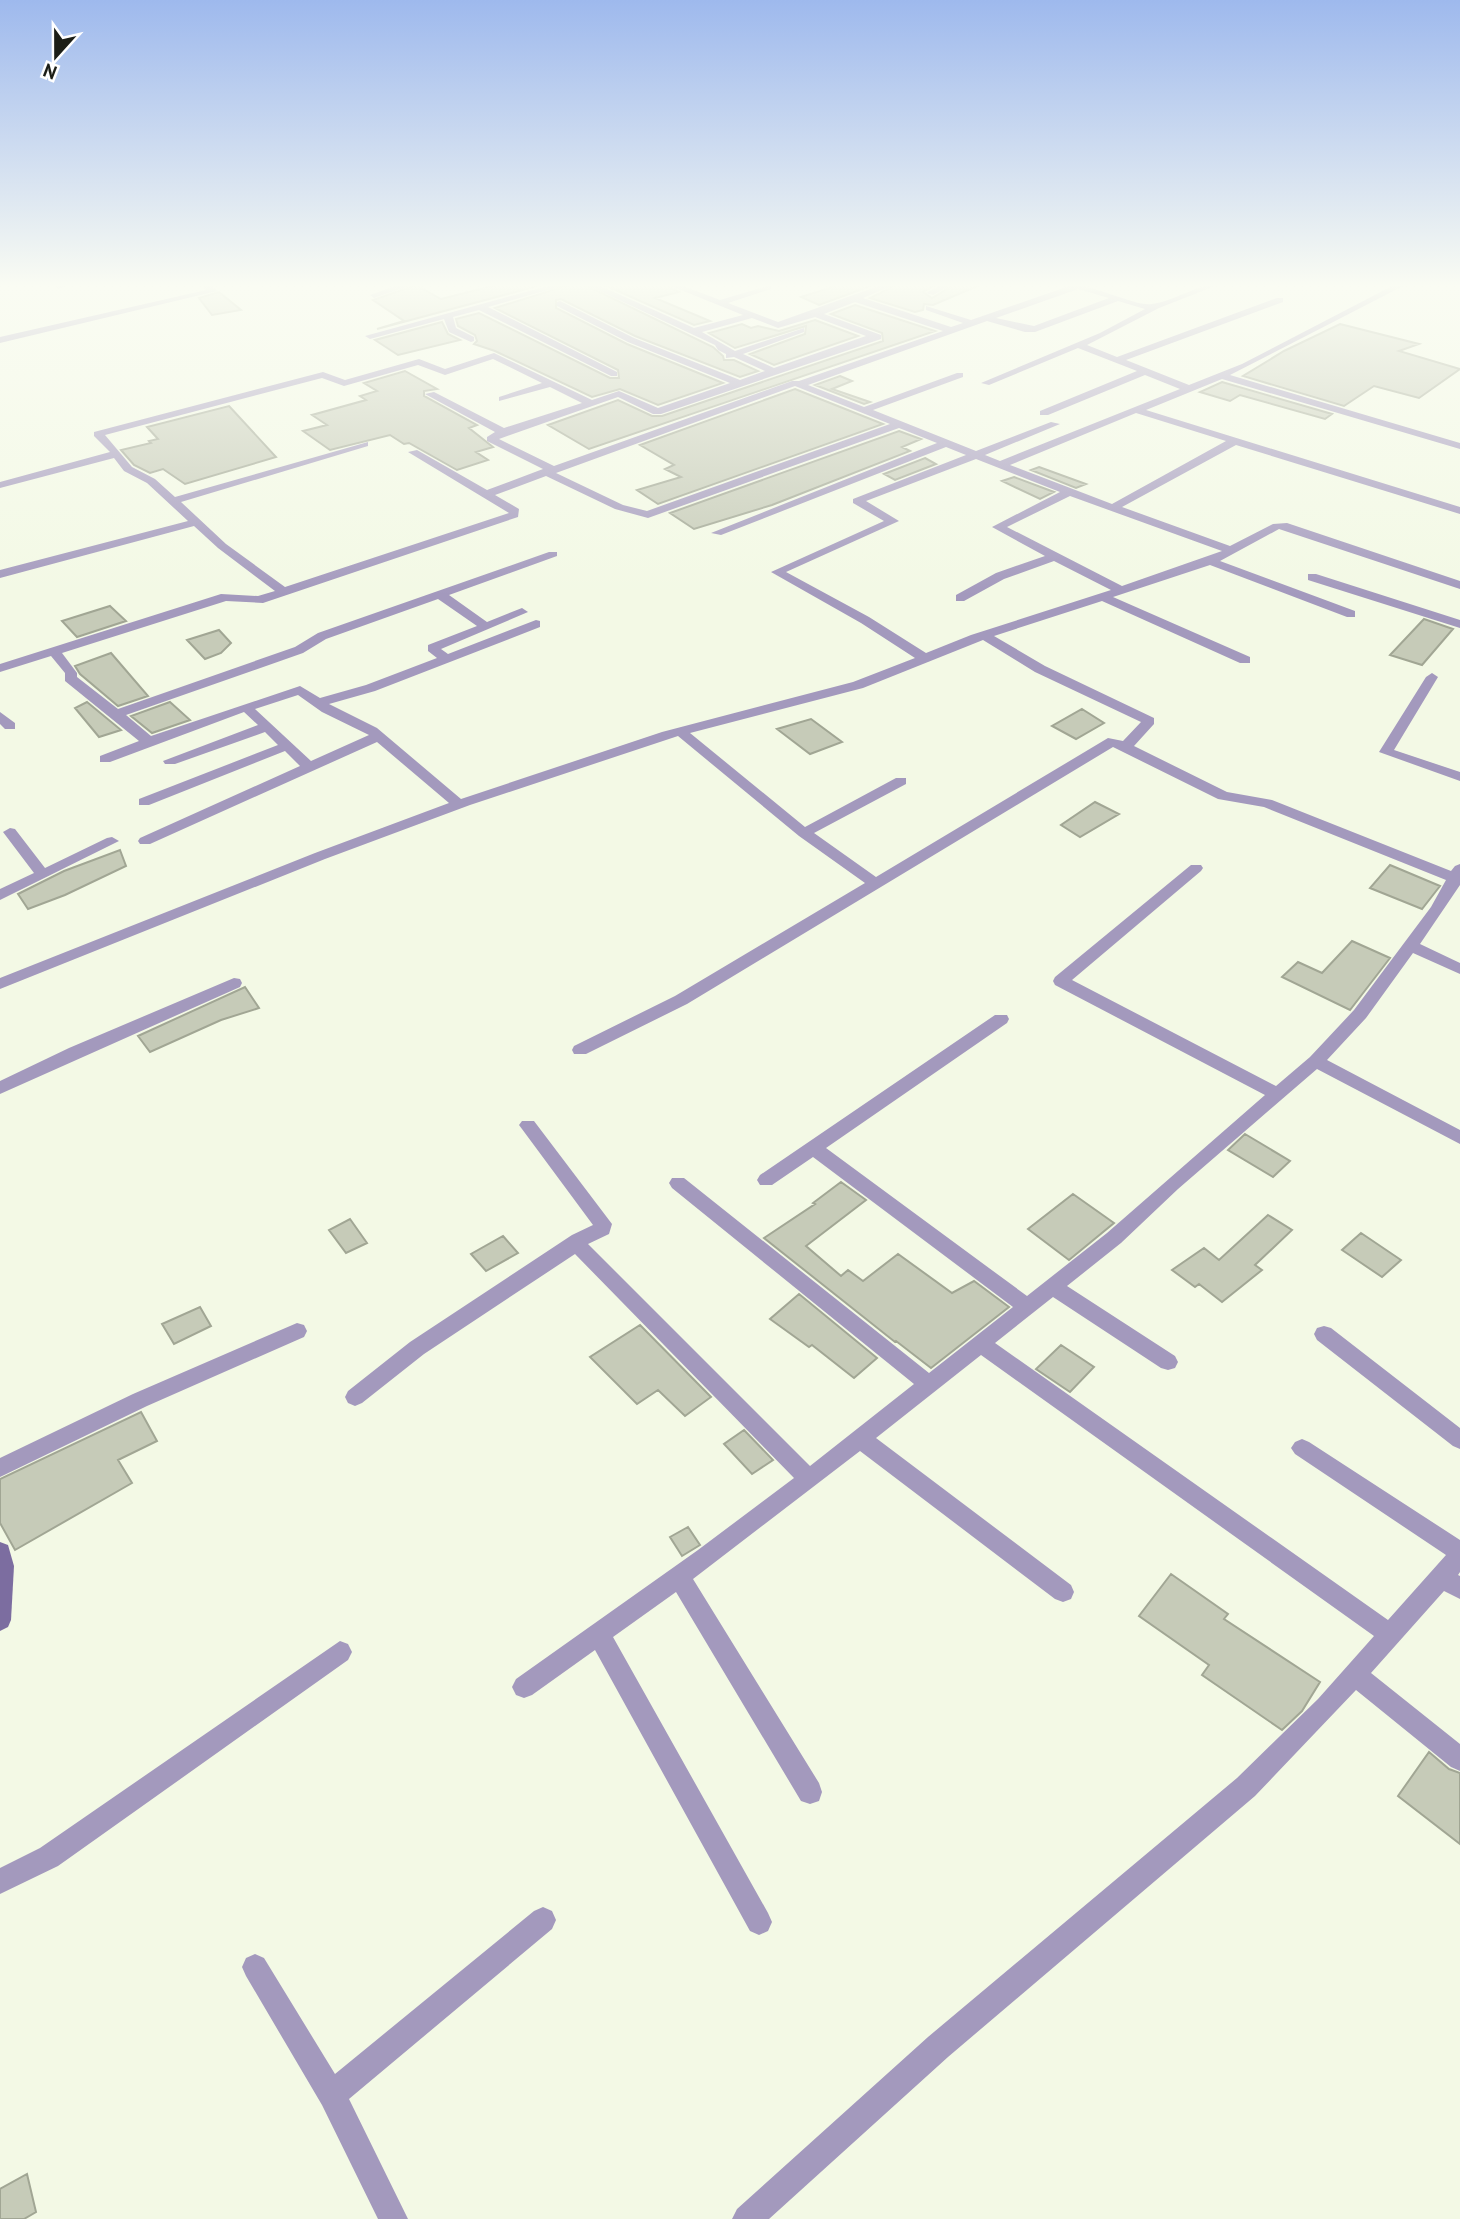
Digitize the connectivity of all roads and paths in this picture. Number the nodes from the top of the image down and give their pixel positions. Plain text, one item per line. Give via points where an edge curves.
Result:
1 (275, 388) edge
2 (537, 388) edge
3 (560, 388) edge
4 (730, 388) edge
5 (779, 388) edge
6 (810, 388) edge
7 (927, 388) edge
8 (1106, 388) edge
9 (1190, 388) edge
10 (1261, 388) edge
11 (632, 389) dead end
12 (430, 394) dead end
13 (619, 394) junction
14 (503, 399) dead end
15 (591, 403) junction
16 (867, 410) junction
17 (1136, 410) junction
18 (1044, 413) dead end
19 (900, 424) junction
20 (1055, 424) dead end
21 (503, 432) junction
22 (1233, 442) junction
23 (947, 443) junction
24 (364, 444) dead end
25 (1460, 446) edge
26 (413, 452) dead end
27 (117, 454) junction
28 (978, 455) junction
29 (1002, 464) junction
30 (550, 471) junction
31 (0, 485) edge
32 (1069, 492) junction
33 (486, 494) junction
34 (174, 501) junction
35 (1114, 508) junction
36 (1460, 511) edge
37 (196, 522) junction
38 (717, 533) dead end
39 (1232, 551) junction
40 (554, 554) dead end
41 (1056, 556) junction
42 (1209, 561) junction
43 (0, 574) edge
44 (1312, 577) dead end
45 (1460, 584) edge
46 (1122, 591) junction
47 (284, 592) junction
48 (440, 595) junction
49 (1104, 597) junction
50 (960, 598) dead end
51 (522, 612) dead end
52 (1351, 614) dead end
53 (536, 624) dead end
54 (1460, 624) edge
55 (485, 626) junction
56 (984, 635) junction
57 (54, 651) junction
58 (447, 659) junction
59 (926, 659) junction
60 (1245, 660) dead end
61 (0, 668) edge
62 (1432, 677) dead end
63 (319, 703) junction
64 (246, 707) junction
65 (117, 714) junction
66 (267, 727) junction
67 (681, 732) junction
68 (378, 736) junction
69 (149, 742) junction
70 (286, 746) junction
71 (1126, 746) junction
72 (105, 759) dead end
73 (170, 761) dead end
74 (309, 767) junction
75 (1460, 777) edge
76 (901, 782) dead end
77 (144, 802) dead end
78 (459, 804) junction
79 (10, 832) dead end
80 (804, 833) junction
81 (112, 841) dead end
82 (145, 841) dead end
83 (1196, 868) dead end
84 (42, 874) junction
85 (1459, 876) edge
86 (876, 884) junction
87 (0, 895) edge
88 (1409, 945) junction
89 (1460, 969) edge
90 (234, 983) dead end
91 (0, 984) edge
92 (1000, 1019) dead end
93 (580, 1050) dead end
94 (1316, 1061) junction
95 (0, 1088) edge
96 (1277, 1094) junction
97 (528, 1125) dead end
98 (1460, 1138) edge
99 (813, 1148) junction
100 (766, 1180) dead end
101 (678, 1183) dead end
102 (578, 1243) junction
103 (1053, 1287) junction
104 (1028, 1307) junction
105 (297, 1331) dead end
106 (1324, 1334) dead end
107 (981, 1344) junction
108 (1168, 1362) dead end
109 (930, 1385) junction
110 (355, 1397) dead end
111 (862, 1439) junction
112 (1460, 1440) edge
113 (1302, 1448) dead end
114 (0, 1468) edge
115 (809, 1479) junction
116 (0, 1552) edge
117 (1460, 1554) edge
118 (679, 1577) junction
119 (1450, 1583) edge
120 (1063, 1592) dead end
121 (0, 1620) edge
122 (599, 1634) junction
123 (1391, 1635) junction
124 (340, 1652) dead end
125 (1355, 1675) junction
126 (524, 1687) dead end
127 (1460, 1759) edge
128 (810, 1792) dead end
129 (0, 1881) edge
130 (543, 1920) dead end
131 (759, 1922) dead end
132 (255, 1967) dead end
133 (332, 2095) junction
134 (393, 2219) edge
135 (747, 2219) edge

1 - 27 street via 98,434
2 - 14 street
3 - 15 street
4 - 13 street via 657,412
5 - 30 street
6 - 16 street
7 - 16 street
8 - 18 street
9 - 17 street
10 - 25 street
11 - 13 street
12 - 21 street
13 - 15 street
15 - 21 street
16 - 19 street
17 - 22 street
17 - 29 street
19 - 23 street
19 - 30 street via 648,515 619,507
20 - 28 street
21 - 30 street via 492,440
22 - 35 street
22 - 36 street
23 - 28 street
23 - 38 street
24 - 34 street
26 - 33 street
27 - 31 street
27 - 34 street via 128,469
28 - 29 street
28 - 59 street via 857,501 893,521 777,572
29 - 32 street
30 - 33 street
32 - 35 street
32 - 41 street via 998,527
33 - 47 street via 516,514
34 - 37 street
35 - 39 street
37 - 43 street
37 - 47 street
39 - 42 street
39 - 45 street via 1277,526 1287,526
40 - 48 street
41 - 46 street
41 - 50 street via 1000,576
42 - 46 street
42 - 52 street
44 - 54 street
46 - 49 street
47 - 57 street via 259,600 225,597
48 - 55 street
48 - 65 street
49 - 56 street
49 - 60 street
51 - 55 street
53 - 58 street
55 - 58 street via 432,648
56 - 59 street
56 - 71 street via 1040,669 1149,721
57 - 61 street
57 - 65 street via 71,673 69,678
58 - 63 street
59 - 67 street via 858,685
62 - 75 street via 1386,752
63 - 64 street via 297,690
63 - 68 street
64 - 66 street
64 - 69 street
65 - 69 street
66 - 70 street
66 - 73 street
67 - 78 street
67 - 80 street
68 - 74 street
68 - 78 street
69 - 72 street
70 - 74 street
70 - 77 street
71 - 85 street via 1223,796 1267,803
71 - 86 street via 1110,742
74 - 82 street
76 - 80 street
78 - 91 street
79 - 84 street
80 - 86 street
81 - 84 street
83 - 96 street via 1061,981
84 - 87 street
85 - 88 street
86 - 93 street via 669,1007
88 - 89 street
88 - 94 street via 1360,1014
90 - 95 street
92 - 99 street
94 - 96 street
94 - 98 street
96 - 103 street
97 - 102 street via 603,1224
99 - 100 street
99 - 104 street
101 - 109 street
102 - 110 street via 417,1348
102 - 115 street
103 - 104 street
103 - 108 street
104 - 107 street
105 - 114 street
106 - 112 street
107 - 109 street
107 - 123 street
109 - 111 street
111 - 115 street
111 - 120 street
113 - 117 street
115 - 118 street
116 - 121 street
117 - 119 street
118 - 122 street
118 - 128 street
119 - 123 street
122 - 126 street
122 - 131 street
123 - 125 street
124 - 129 street via 49,1857
125 - 127 street
125 - 135 street via 1246,1787 938,2047
130 - 133 street
132 - 133 street
133 - 134 street

